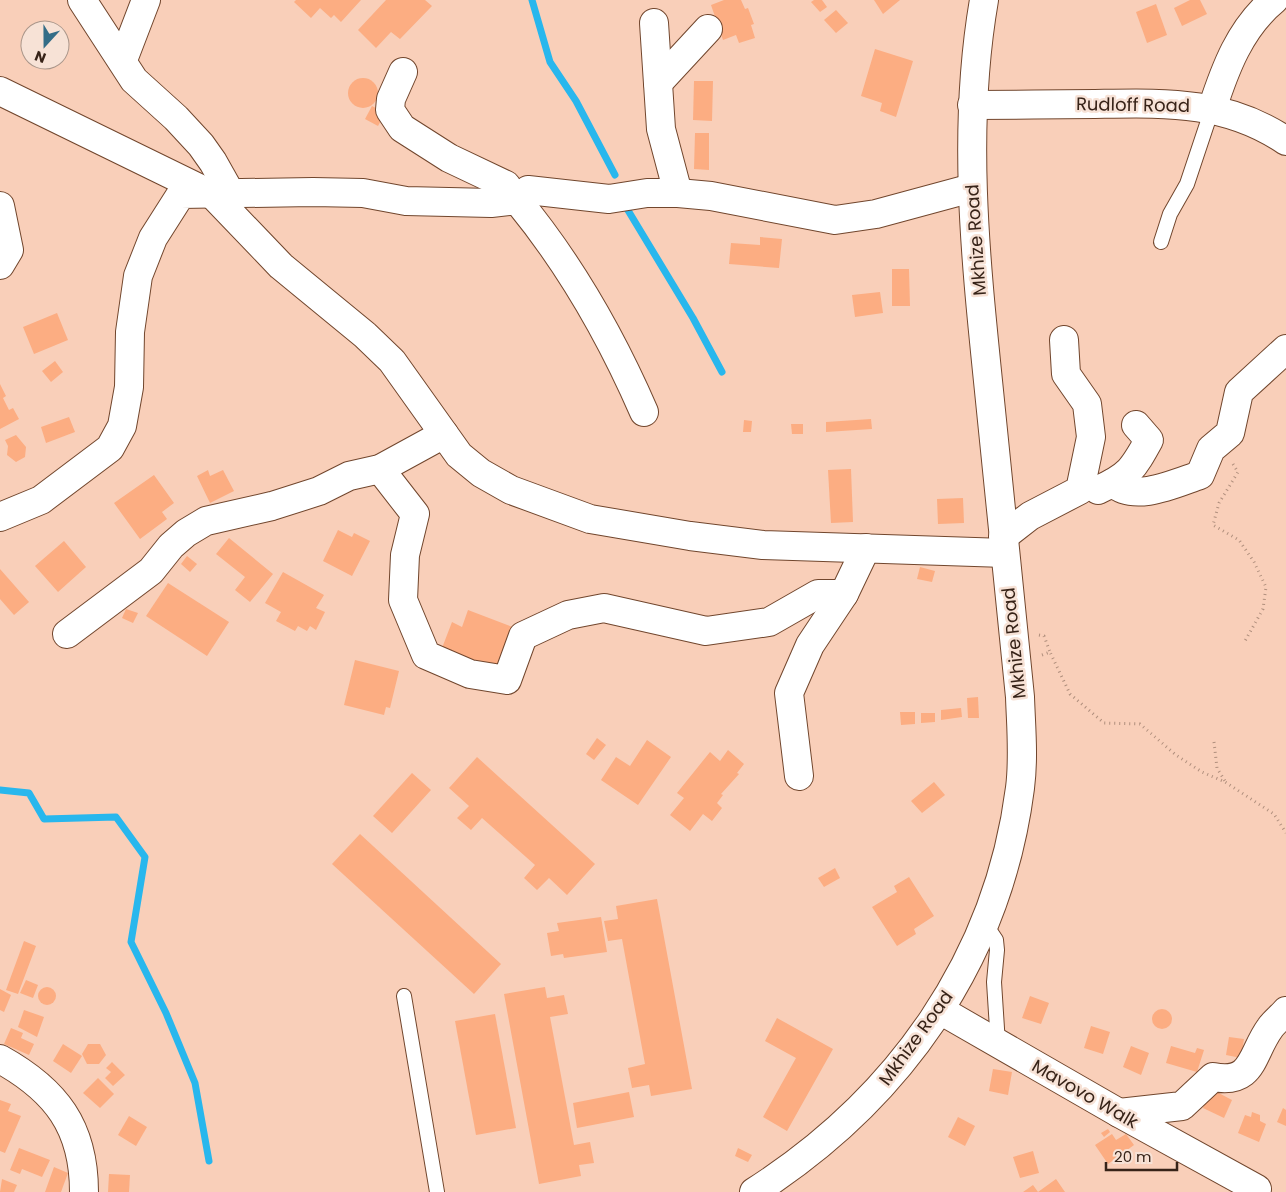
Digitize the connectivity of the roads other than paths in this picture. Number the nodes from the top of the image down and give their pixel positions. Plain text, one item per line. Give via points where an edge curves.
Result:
1 (82, 0) edge
2 (146, 0) edge
3 (984, 0) edge
4 (1274, 0) edge
5 (654, 23) dead end
6 (708, 30) dead end
7 (123, 60) junction
8 (403, 72) dead end
9 (658, 83) junction
10 (0, 91) edge
11 (972, 105) junction
12 (1212, 109) junction
13 (1286, 142) edge
14 (972, 188) junction
15 (678, 193) junction
16 (222, 195) junction
17 (517, 200) junction
18 (0, 206) edge
19 (1161, 242) dead end
20 (0, 265) edge
21 (1064, 340) dead end
22 (1286, 349) edge
23 (644, 412) dead end
24 (1136, 425) dead end
25 (444, 434) junction
26 (380, 469) junction
27 (1113, 483) junction
28 (1080, 490) junction
29 (0, 517) edge
30 (1004, 545) junction
31 (866, 548) junction
32 (844, 594) junction
33 (67, 634) dead end
34 (799, 776) dead end
35 (984, 922) junction
36 (404, 996) dead end
37 (940, 1010) junction
38 (1286, 1011) edge
39 (998, 1044) junction
40 (0, 1059) edge
41 (1119, 1113) junction
42 (1256, 1190) edge
43 (84, 1192) edge
44 (437, 1192) edge
45 (754, 1192) edge

1 - 7 street
2 - 7 street
3 - 11 street, Mkhize Road
4 - 12 street via 1246,30 1235,49
5 - 9 street
6 - 9 street
7 - 16 street via 134,80 201,145
8 - 17 street via 390,110 402,128 449,158 506,185
9 - 15 street via 661,129
10 - 16 street
11 - 12 street, Rudloff Road via 1170,103
11 - 14 street, Mkhize Road
12 - 13 street, Rudloff Road via 1267,128
12 - 19 lane via 1187,184 1170,214
14 - 15 street via 876,214 834,220 711,196
14 - 30 street, Mkhize Road via 977,272
15 - 17 street via 647,193 609,199 528,190
16 - 17 street via 363,193 406,200 491,203
16 - 25 street via 281,266 392,361
16 - 29 street via 181,194 153,238 138,276 130,332 129,386 122,426 110,448 41,500
17 - 23 street via 546,234 587,298 622,362
18 - 20 street via 8,250
21 - 28 street via 1066,374 1087,404 1091,437
22 - 27 street via 1239,392 1230,433 1211,449 1200,475 1143,492 1119,489
24 - 27 street via 1149,440 1133,469
25 - 26 street
25 - 31 street via 459,455 481,473 511,490 590,518 762,545
26 - 32 street via 415,514 405,555 403,600 426,654 470,674 507,680 523,636 568,615 604,608 706,631 769,622 818,594
26 - 33 street via 349,476 319,491 272,506 206,521 171,546 151,571
27 - 28 street via 1093,492
28 - 30 street via 1030,516
30 - 31 street
30 - 35 street, Mkhize Road via 1022,747 1020,787 1011,838
31 - 32 street
32 - 34 street via 810,645 789,693
35 - 37 street, Mkhize Road
35 - 39 lane via 996,940 994,982
36 - 44 lane
37 - 39 street, Mavovo Walk
37 - 45 street, Mkhize Road via 901,1064 860,1110 821,1144
38 - 41 street via 1269,1029 1246,1072 1228,1080 1214,1077 1182,1106
39 - 41 street, Mavovo Walk
40 - 43 street via 45,1089 63,1110 76,1137 84,1166
41 - 42 street, Mavovo Walk

